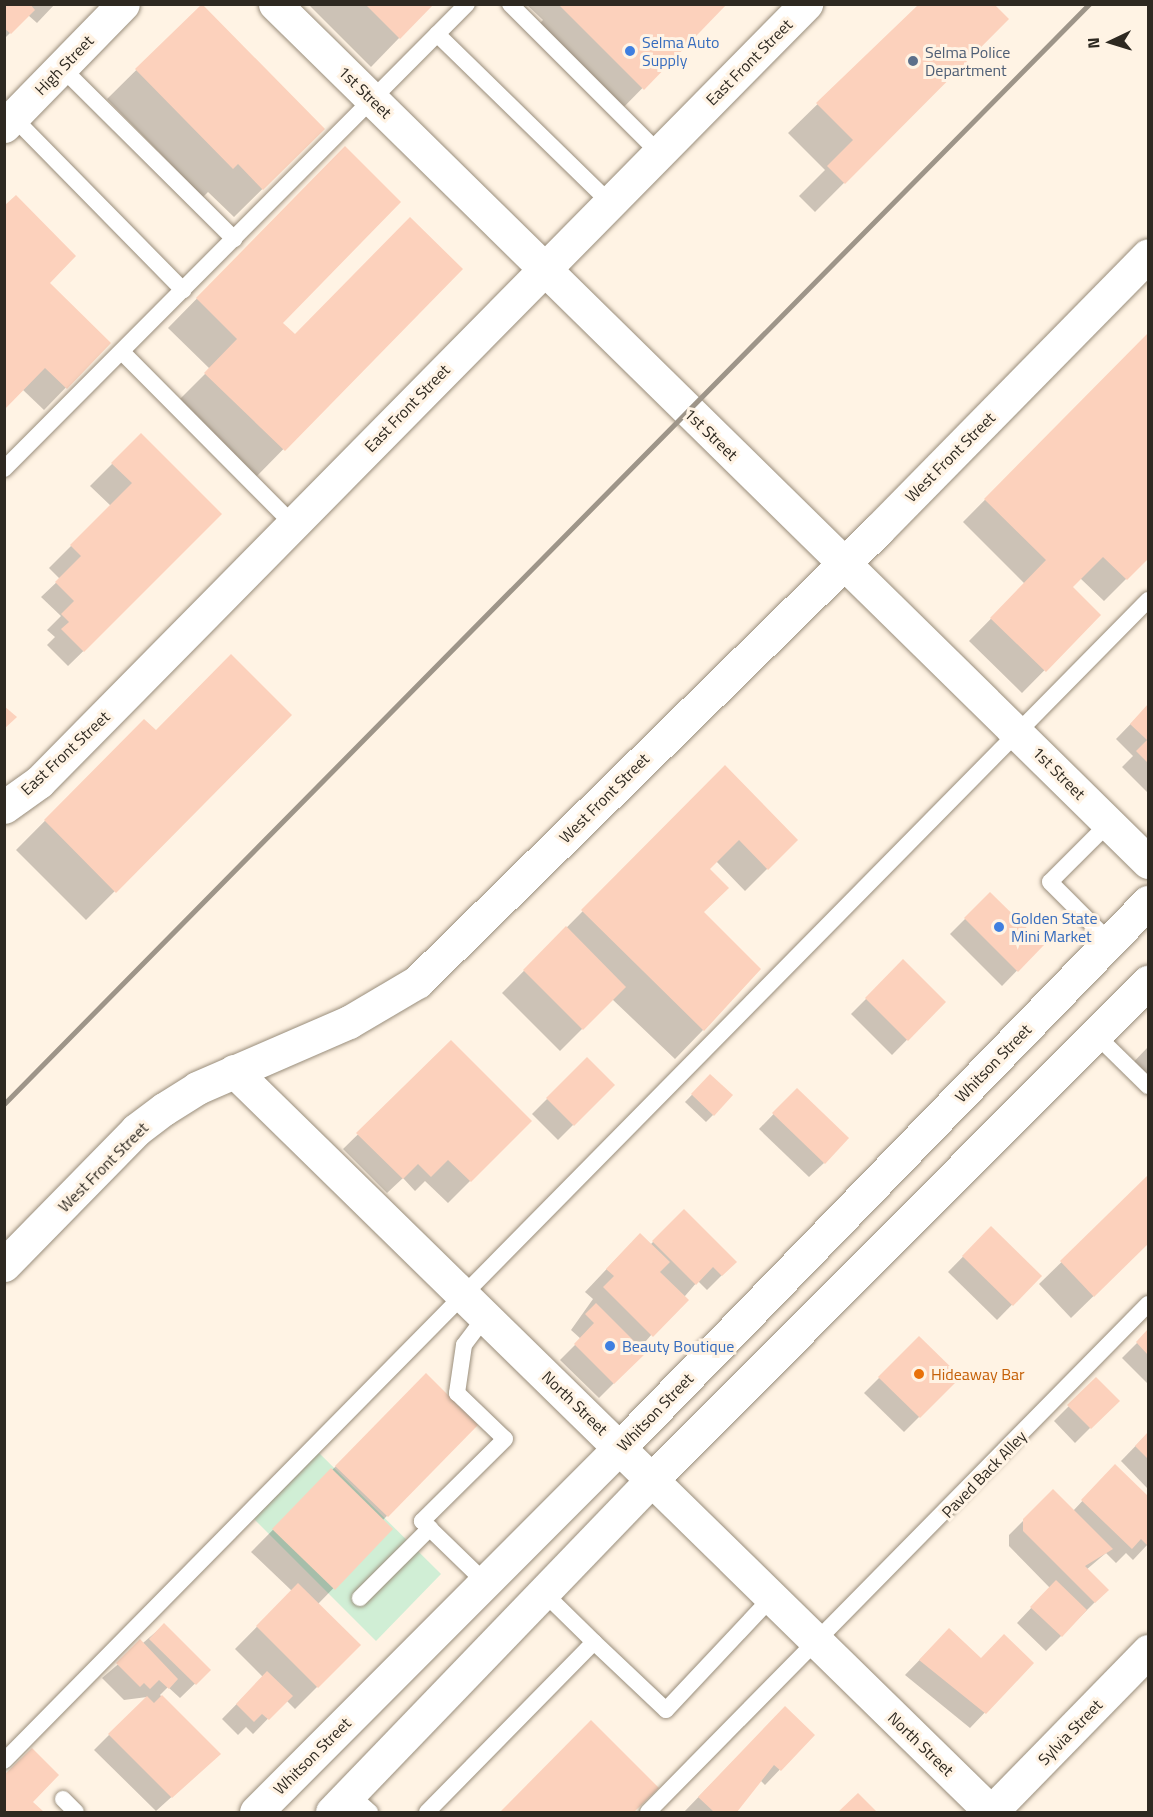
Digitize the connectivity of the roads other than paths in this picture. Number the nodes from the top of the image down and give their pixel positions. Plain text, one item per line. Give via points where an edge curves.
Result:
1 (123, 4) edge
2 (275, 4) edge
3 (467, 4) edge
4 (510, 4) edge
5 (806, 4) edge
6 (437, 34) junction
7 (62, 68) junction
8 (374, 100) junction
9 (7, 123) edge
10 (658, 153) junction
11 (609, 202) junction
12 (234, 239) junction
13 (1149, 255) edge
14 (543, 269) junction
15 (183, 290) junction
16 (123, 353) junction
17 (4, 469) edge
18 (294, 525) junction
19 (843, 563) junction
20 (1149, 600) edge
21 (1018, 732) junction
22 (4, 807) edge
23 (1109, 823) junction
24 (1149, 862) edge
25 (1149, 902) edge
26 (1110, 942) junction
27 (1149, 982) edge
28 (1096, 1035) junction
29 (234, 1071) junction
30 (1149, 1086) edge
31 (4, 1265) edge
32 (461, 1293) junction
33 (1149, 1304) edge
34 (485, 1317) junction
35 (620, 1447) junction
36 (651, 1480) junction
37 (430, 1528) junction
38 (485, 1582) junction
39 (543, 1592) junction
40 (772, 1597) junction
41 (360, 1598) dead end
42 (594, 1642) junction
43 (819, 1643) junction
44 (1149, 1651) edge
45 (4, 1761) edge
46 (63, 1799) dead end
47 (351, 1806) edge
48 (76, 1812) edge
49 (256, 1812) edge
50 (427, 1812) edge
51 (648, 1812) edge
52 (991, 1812) edge

1 - 7 street, High Street
2 - 8 street, 1st Street
3 - 6 lane
4 - 10 lane
5 - 10 street, East Front Street
6 - 8 lane
6 - 11 lane
7 - 9 street, High Street
7 - 12 lane
8 - 12 lane
8 - 14 street, 1st Street
9 - 15 lane
10 - 11 street, East Front Street
11 - 14 street, East Front Street
12 - 15 lane
13 - 19 street, West Front Street
14 - 18 street, East Front Street
14 - 19 street, 1st Street
15 - 16 lane
16 - 17 lane
16 - 18 lane
18 - 22 street, East Front Street via 39,782
19 - 21 street, 1st Street
19 - 29 street, West Front Street via 417,982 349,1022
20 - 21 lane
21 - 23 street, 1st Street
21 - 32 lane
23 - 24 street, 1st Street
23 - 26 lane via 1050,882
25 - 26 street, Whitson Street
26 - 35 street, Whitson Street
27 - 28 street
28 - 30 lane
28 - 36 street
29 - 31 street, West Front Street via 197,1088 136,1130
29 - 32 street, North Street
32 - 34 street, North Street
32 - 45 lane
33 - 43 lane, Paved Back Alley
34 - 35 street, North Street
34 - 37 lane via 464,1345 457,1393 505,1439 422,1521
35 - 36 street, North Street
35 - 38 street, Whitson Street
36 - 39 street
36 - 40 street, North Street
37 - 38 lane
37 - 41 lane
38 - 49 street, Whitson Street
39 - 42 lane
39 - 47 street
40 - 42 lane via 666,1710
40 - 43 street, North Street
42 - 50 lane
43 - 51 lane, Paved Back Alley
43 - 52 street, North Street
44 - 52 street, Sylvia Street
46 - 48 lane

